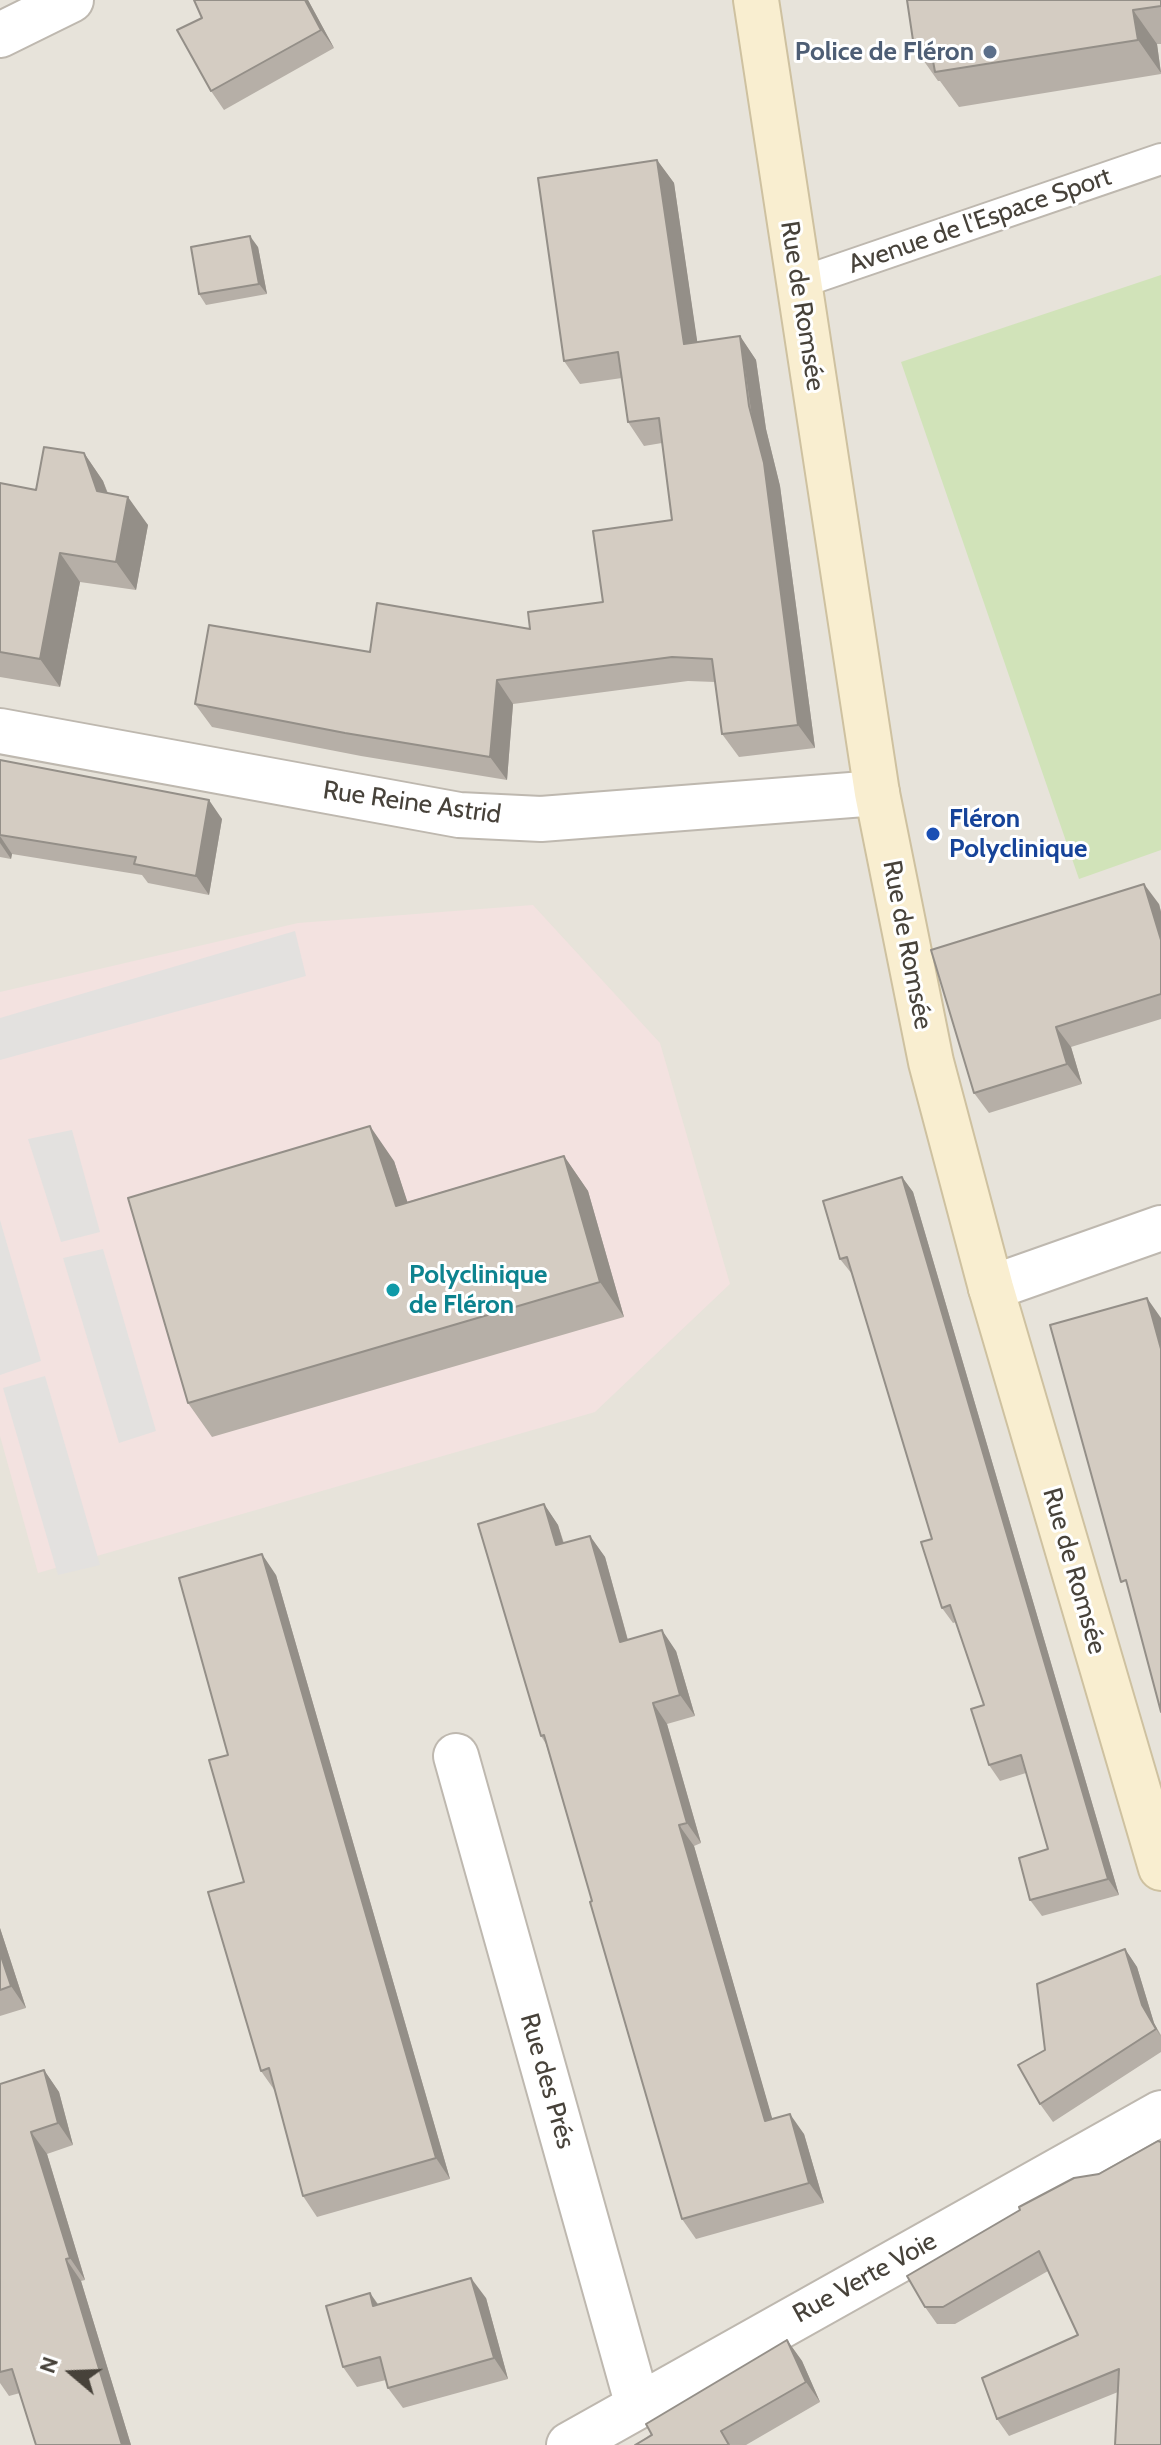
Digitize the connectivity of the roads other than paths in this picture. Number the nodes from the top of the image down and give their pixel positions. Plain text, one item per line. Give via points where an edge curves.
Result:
1 (71, 0) edge
2 (756, 0) edge
3 (0, 35) edge
4 (1161, 159) edge
5 (799, 283) junction
6 (0, 731) edge
7 (877, 793) junction
8 (1161, 1228) edge
9 (991, 1288) junction
10 (456, 1756) dead end
11 (1161, 1868) edge
12 (1161, 2113) edge
13 (638, 2406) junction
14 (569, 2445) edge

1 - 3 street
2 - 5 main road, Rue de Romsée
4 - 5 lane, Avenue de l'Espace Sport
5 - 7 main road, Rue de Romsée
6 - 7 street, Rue Reine Astrid via 459,815 541,819
7 - 9 main road, Rue de Romsée via 931,1062
8 - 9 street
9 - 11 main road, Rue de Romsée
10 - 13 street, Rue des Prés
12 - 13 street, Rue Verte Voie
13 - 14 street, Rue Verte Voie

